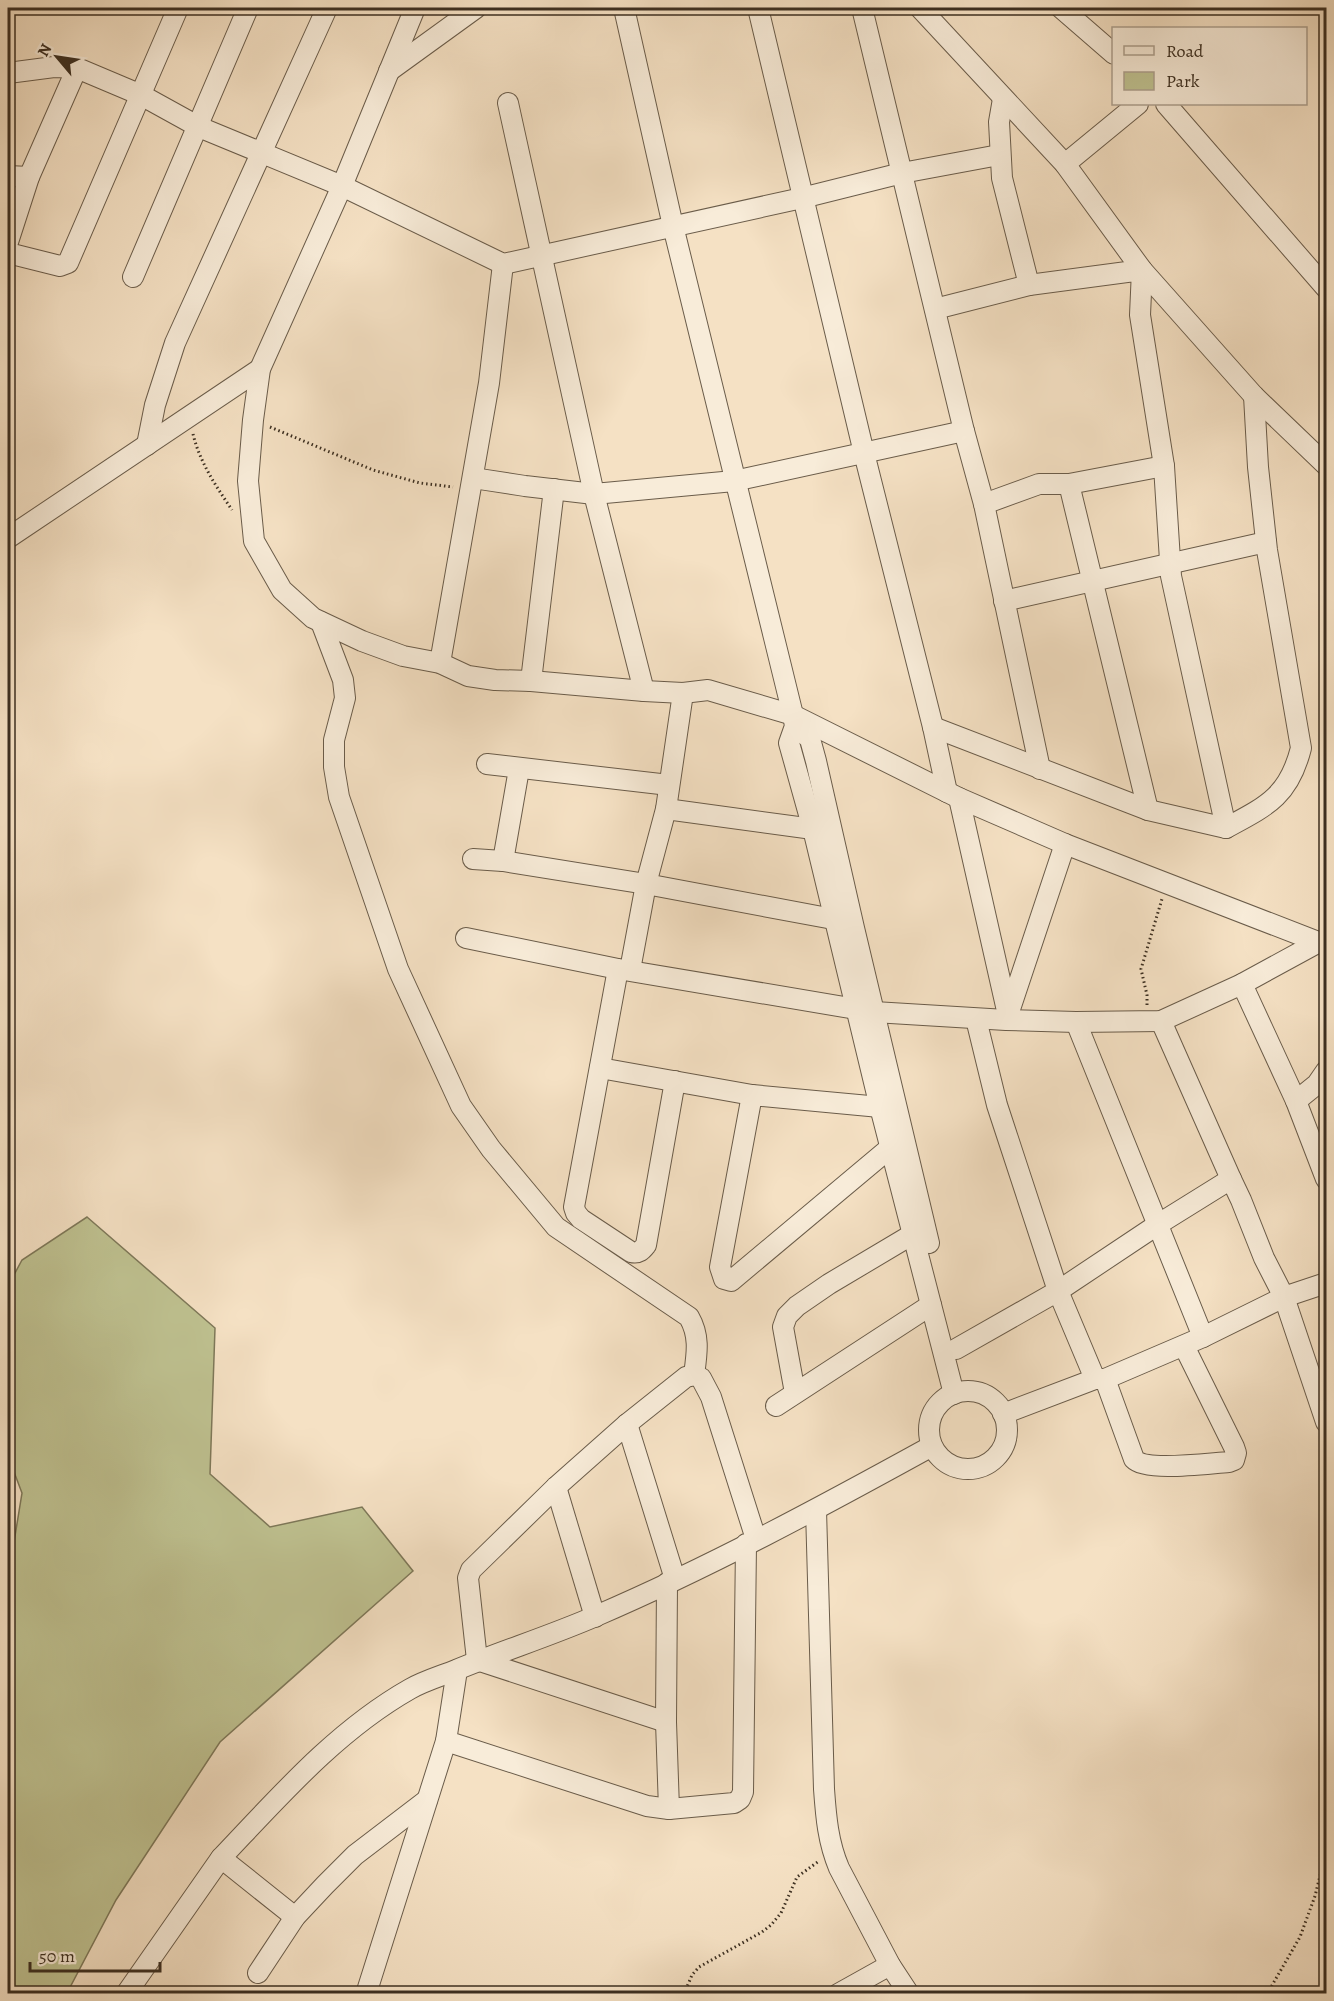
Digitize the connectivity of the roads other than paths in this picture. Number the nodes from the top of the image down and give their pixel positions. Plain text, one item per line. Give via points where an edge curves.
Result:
1 (178, 8) edge
2 (248, 8) edge
3 (327, 8) edge
4 (415, 8) edge
5 (476, 8) edge
6 (624, 8) edge
7 (758, 8) edge
8 (862, 8) edge
9 (920, 8) edge
10 (1060, 8) edge
11 (1112, 53) edge
12 (77, 68) junction
13 (388, 72) junction
14 (8, 73) edge
15 (141, 95) junction
16 (1003, 99) junction
17 (508, 103) dead end
18 (1137, 105) edge
19 (1167, 105) edge
20 (199, 127) junction
21 (261, 152) junction
22 (999, 155) junction
23 (1065, 164) junction
24 (902, 173) junction
25 (8, 176) edge
26 (29, 177) junction
27 (342, 186) junction
28 (802, 198) junction
29 (673, 226) junction
30 (8, 242) edge
31 (8, 253) edge
32 (541, 256) junction
33 (503, 264) junction
34 (1142, 270) junction
35 (133, 277) dead end
36 (1029, 285) junction
37 (1326, 288) edge
38 (934, 309) junction
39 (260, 369) junction
40 (1254, 396) junction
41 (964, 431) junction
42 (147, 445) junction
43 (864, 453) junction
44 (1326, 465) edge
45 (1164, 466) junction
46 (734, 481) junction
47 (471, 484) junction
48 (1069, 484) junction
49 (554, 489) junction
50 (594, 494) junction
51 (984, 504) junction
52 (8, 538) edge
53 (1266, 542) junction
54 (1170, 564) junction
55 (1093, 580) junction
56 (1004, 601) junction
57 (321, 622) junction
58 (440, 663) junction
59 (531, 681) junction
60 (644, 691) junction
61 (683, 693) junction
62 (794, 721) junction
63 (933, 727) junction
64 (487, 764) dead end
65 (519, 769) junction
66 (1040, 769) junction
67 (669, 785) junction
68 (953, 795) junction
69 (666, 809) junction
70 (1148, 810) junction
71 (1226, 828) junction
72 (813, 830) junction
73 (1065, 844) junction
74 (473, 859) dead end
75 (503, 861) junction
76 (646, 884) junction
77 (833, 919) junction
78 (466, 938) dead end
79 (1323, 943) edge
80 (624, 970) junction
81 (1242, 984) junction
82 (865, 1011) junction
83 (1007, 1018) junction
84 (976, 1019) junction
85 (1153, 1021) junction
86 (1076, 1022) junction
87 (600, 1068) junction
88 (1326, 1071) edge
89 (675, 1081) junction
90 (752, 1095) junction
91 (1296, 1101) junction
92 (880, 1107) junction
93 (891, 1147) junction
94 (1231, 1179) junction
95 (1326, 1179) edge
96 (1157, 1225) junction
97 (920, 1232) junction
98 (1326, 1282) edge
99 (1058, 1291) junction
100 (1284, 1297) junction
101 (932, 1305) junction
102 (1203, 1337) junction
103 (1184, 1346) junction
104 (956, 1349) junction
105 (694, 1375) junction
106 (1100, 1379) junction
107 (960, 1392) junction
108 (795, 1394) junction
109 (776, 1406) dead end
110 (1003, 1414) junction
111 (1326, 1422) edge
112 (627, 1424) junction
113 (932, 1446) junction
114 (556, 1487) junction
115 (816, 1510) junction
116 (751, 1542) junction
117 (671, 1581) junction
118 (595, 1617) junction
119 (477, 1660) junction
120 (457, 1670) junction
121 (666, 1722) junction
122 (446, 1741) junction
123 (427, 1800) junction
124 (669, 1809) junction
125 (221, 1858) junction
126 (295, 1917) junction
127 (890, 1965) junction
128 (258, 1973) dead end
129 (126, 1994) edge
130 (366, 1994) edge
131 (838, 1994) edge
132 (909, 1994) edge

1 - 15 street
2 - 20 street
3 - 21 street
4 - 13 street
5 - 13 street
6 - 29 street
7 - 28 street
8 - 24 street
9 - 16 street
10 - 11 street
12 - 14 street
12 - 15 street
12 - 26 street
13 - 27 street
15 - 20 street
15 - 31 street via 68,263 60,266
16 - 22 street
16 - 23 street
17 - 32 street
18 - 23 street
19 - 37 street
20 - 21 street
20 - 35 street
21 - 27 street
21 - 42 street via 175,343
22 - 24 street
22 - 36 street
23 - 34 street
24 - 28 street
24 - 38 street
25 - 26 street
26 - 30 street
27 - 33 street
27 - 39 street
28 - 29 street
28 - 43 street
29 - 32 street
29 - 46 street
32 - 33 street
32 - 50 street
33 - 47 street via 489,383
34 - 36 street
34 - 40 street
34 - 45 street via 1140,315
36 - 38 street
38 - 41 street
39 - 42 street
39 - 57 street via 248,481 254,541 282,590
40 - 44 street
40 - 53 street
41 - 43 street
41 - 51 street
42 - 52 street
43 - 46 street
43 - 63 street
45 - 48 street
45 - 54 street
46 - 50 street
46 - 62 street
47 - 49 street
47 - 58 street
48 - 51 street via 1039,484
48 - 55 street
49 - 50 street
49 - 59 street
50 - 60 street
51 - 56 street
53 - 54 street
53 - 71 street via 1301,748 1292,778 1279,794
54 - 55 street
54 - 71 street
55 - 56 street
55 - 70 street
56 - 66 street
57 - 58 street via 403,656
57 - 105 street via 343,680 345,698 334,740 339,797 398,969 461,1106 556,1227 689,1317 698,1342
58 - 59 street via 468,676
59 - 60 street
60 - 61 street
61 - 62 street via 708,690
61 - 67 street
62 - 68 street
62 - 72 street via 789,743
62 - 82 street via 810,740 816,761
63 - 66 street
63 - 68 street
64 - 65 street
65 - 67 street
65 - 75 street
66 - 70 street
67 - 69 street
68 - 73 street
68 - 83 street
69 - 72 street
69 - 76 street
70 - 71 street
72 - 77 street
73 - 79 street
73 - 83 street
74 - 75 street
75 - 76 street
76 - 77 street
76 - 80 street
77 - 82 street
78 - 80 street
79 - 81 street
80 - 82 street
80 - 87 street
81 - 85 street
81 - 91 street
82 - 84 street
82 - 92 street
82 - 97 street
83 - 84 street
83 - 86 street
84 - 99 street via 997,1105
85 - 86 street
85 - 94 street
86 - 96 street
87 - 89 street
87 - 89 street via 574,1207 581,1218 636,1253 646,1245
88 - 91 street
89 - 90 street
90 - 92 street
90 - 93 street via 720,1267 721,1275 728,1281
91 - 95 street
92 - 93 street
93 - 97 street
94 - 96 street
94 - 100 street
96 - 99 street
96 - 102 street
97 - 101 street
97 - 104 street
97 - 108 street via 829,1284 787,1316 783,1327
98 - 100 street
99 - 104 street
99 - 106 street
100 - 102 street
100 - 111 street
101 - 107 street
101 - 108 street
102 - 103 street
103 - 106 street
103 - 106 street via 1234,1447 1234,1460 1151,1466 1138,1463
104 - 107 street
105 - 112 street via 686,1377
105 - 116 street via 701,1378 711,1397
106 - 110 street
107 - 110 street via 982,1393 995,1401
107 - 113 street via 939,1404 932,1416
108 - 109 street
110 - 113 street via 1007,1428 1004,1443 996,1457 984,1466 954,1467 941,1459
112 - 114 street
112 - 117 street
113 - 115 street
114 - 118 street
114 - 119 street via 469,1574
115 - 116 street
115 - 127 street via 828,1834 832,1851
116 - 117 street
116 - 124 street via 743,1792 734,1803
117 - 118 street
117 - 121 street
118 - 119 street
119 - 120 street
119 - 121 street
120 - 122 street
120 - 125 street via 411,1688 366,1717 306,1769
121 - 124 street
122 - 123 street
122 - 124 street via 647,1806
123 - 126 street via 355,1855
123 - 130 street
125 - 126 street
125 - 129 street
126 - 128 street
127 - 131 street
127 - 132 street

